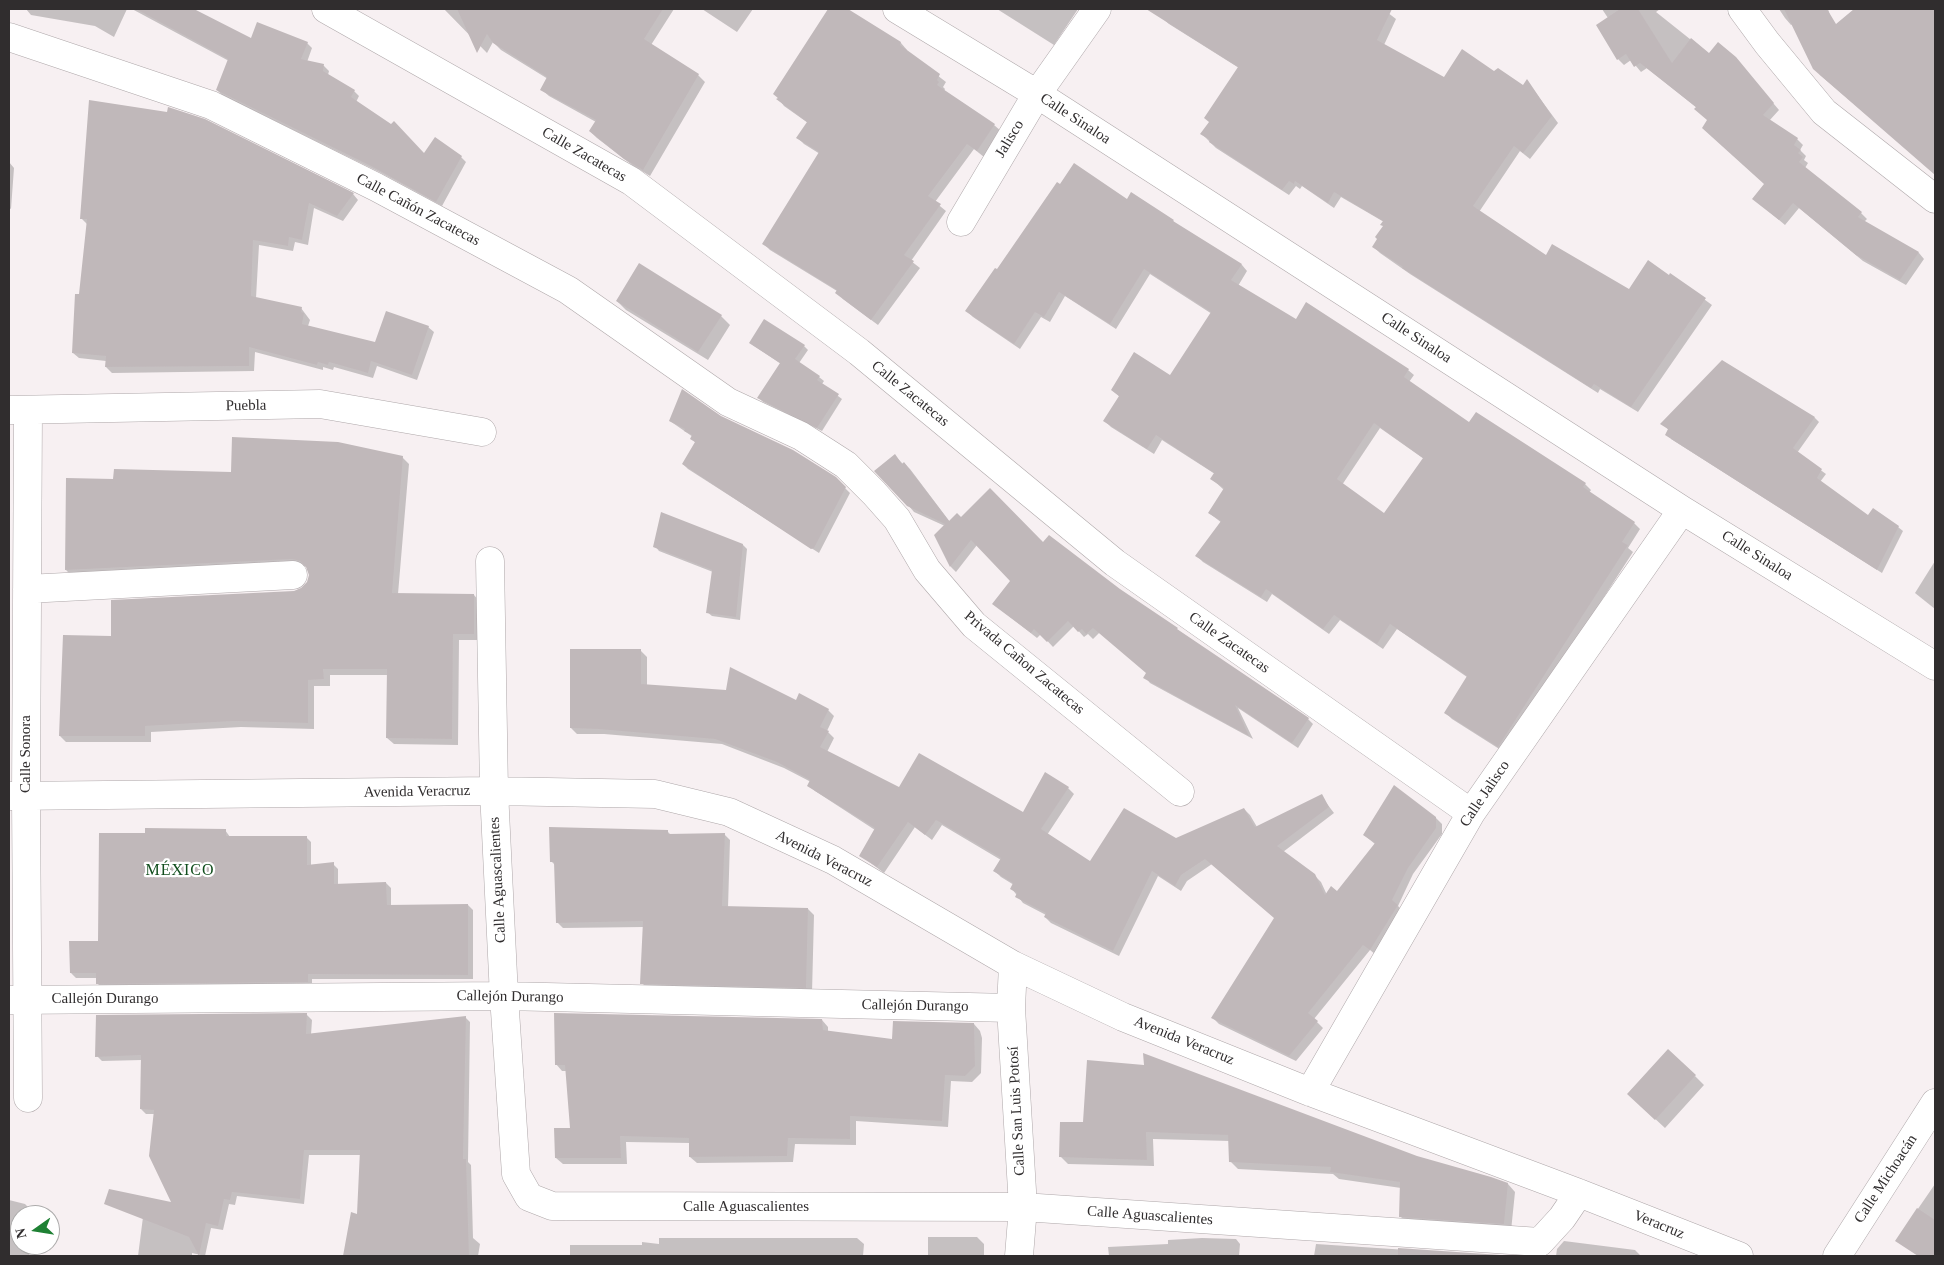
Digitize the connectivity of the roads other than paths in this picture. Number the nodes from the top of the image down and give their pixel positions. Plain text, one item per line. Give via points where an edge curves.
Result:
1 (326, 9) edge
2 (897, 9) edge
3 (1097, 9) edge
4 (1742, 9) edge
5 (9, 37) edge
6 (1037, 94) junction
7 (1935, 199) edge
8 (961, 222) dead end
9 (18, 410) edge
10 (482, 432) dead end
11 (801, 436) joint
12 (1682, 510) junction
13 (490, 561) dead end
14 (293, 576) dead end
15 (27, 589) junction
16 (1935, 666) edge
17 (494, 791) junction
18 (1180, 792) dead end
19 (17, 796) edge
20 (1471, 813) junction
21 (1012, 966) junction
22 (504, 996) junction
23 (18, 1000) edge
24 (1010, 1008) junction
25 (1310, 1092) junction
26 (28, 1098) dead end
27 (1935, 1103) edge
28 (1579, 1193) junction
29 (1023, 1207) junction
30 (1539, 1249) edge
31 (1019, 1256) edge
32 (1739, 1256) edge
33 (1837, 1256) edge

1 - 20 street, Calle Zacatecas via 631,181 859,352 1115,562
2 - 6 street, Calle Sinaloa
3 - 6 street, Jalisco
4 - 7 street via 1824,112
5 - 11 street, Calle Cañón Zacatecas via 211,105 376,186 568,290 728,402
6 - 8 street, Jalisco
6 - 12 street, Calle Sinaloa
9 - 10 street, Puebla via 320,404
9 - 15 street, Calle Sonora
11 - 18 street, Privada Cañon Zacatecas via 846,465 874,492 896,519 927,570 974,624
12 - 16 street, Calle Sinaloa
12 - 20 street, Calle Jalisco
13 - 17 street, Calle Aguascalientes
14 - 15 street
15 - 19 street, Calle Sonora
17 - 19 street, Avenida Veracruz
17 - 21 street, Avenida Veracruz via 654,794 729,812 833,860
17 - 22 street, Calle Aguascalientes
19 - 23 street, Calle Sonora
20 - 25 street, Calle Jalisco
21 - 24 street, Calle San Luis Potosí
21 - 25 street, Avenida Veracruz via 1123,1017
22 - 23 street, Callejón Durango
22 - 24 street, Callejón Durango
22 - 29 street, Calle Aguascalientes via 516,1174 529,1197 552,1206
23 - 26 street, Calle Sonora
24 - 29 street, Calle San Luis Potosí
25 - 28 street, Avenida Veracruz
27 - 33 street, Calle Michoacán
28 - 30 street, Calle Aguascalientes
28 - 32 street, Veracruz
29 - 30 street, Calle Aguascalientes
29 - 31 street, Calle San Luis Potosí

